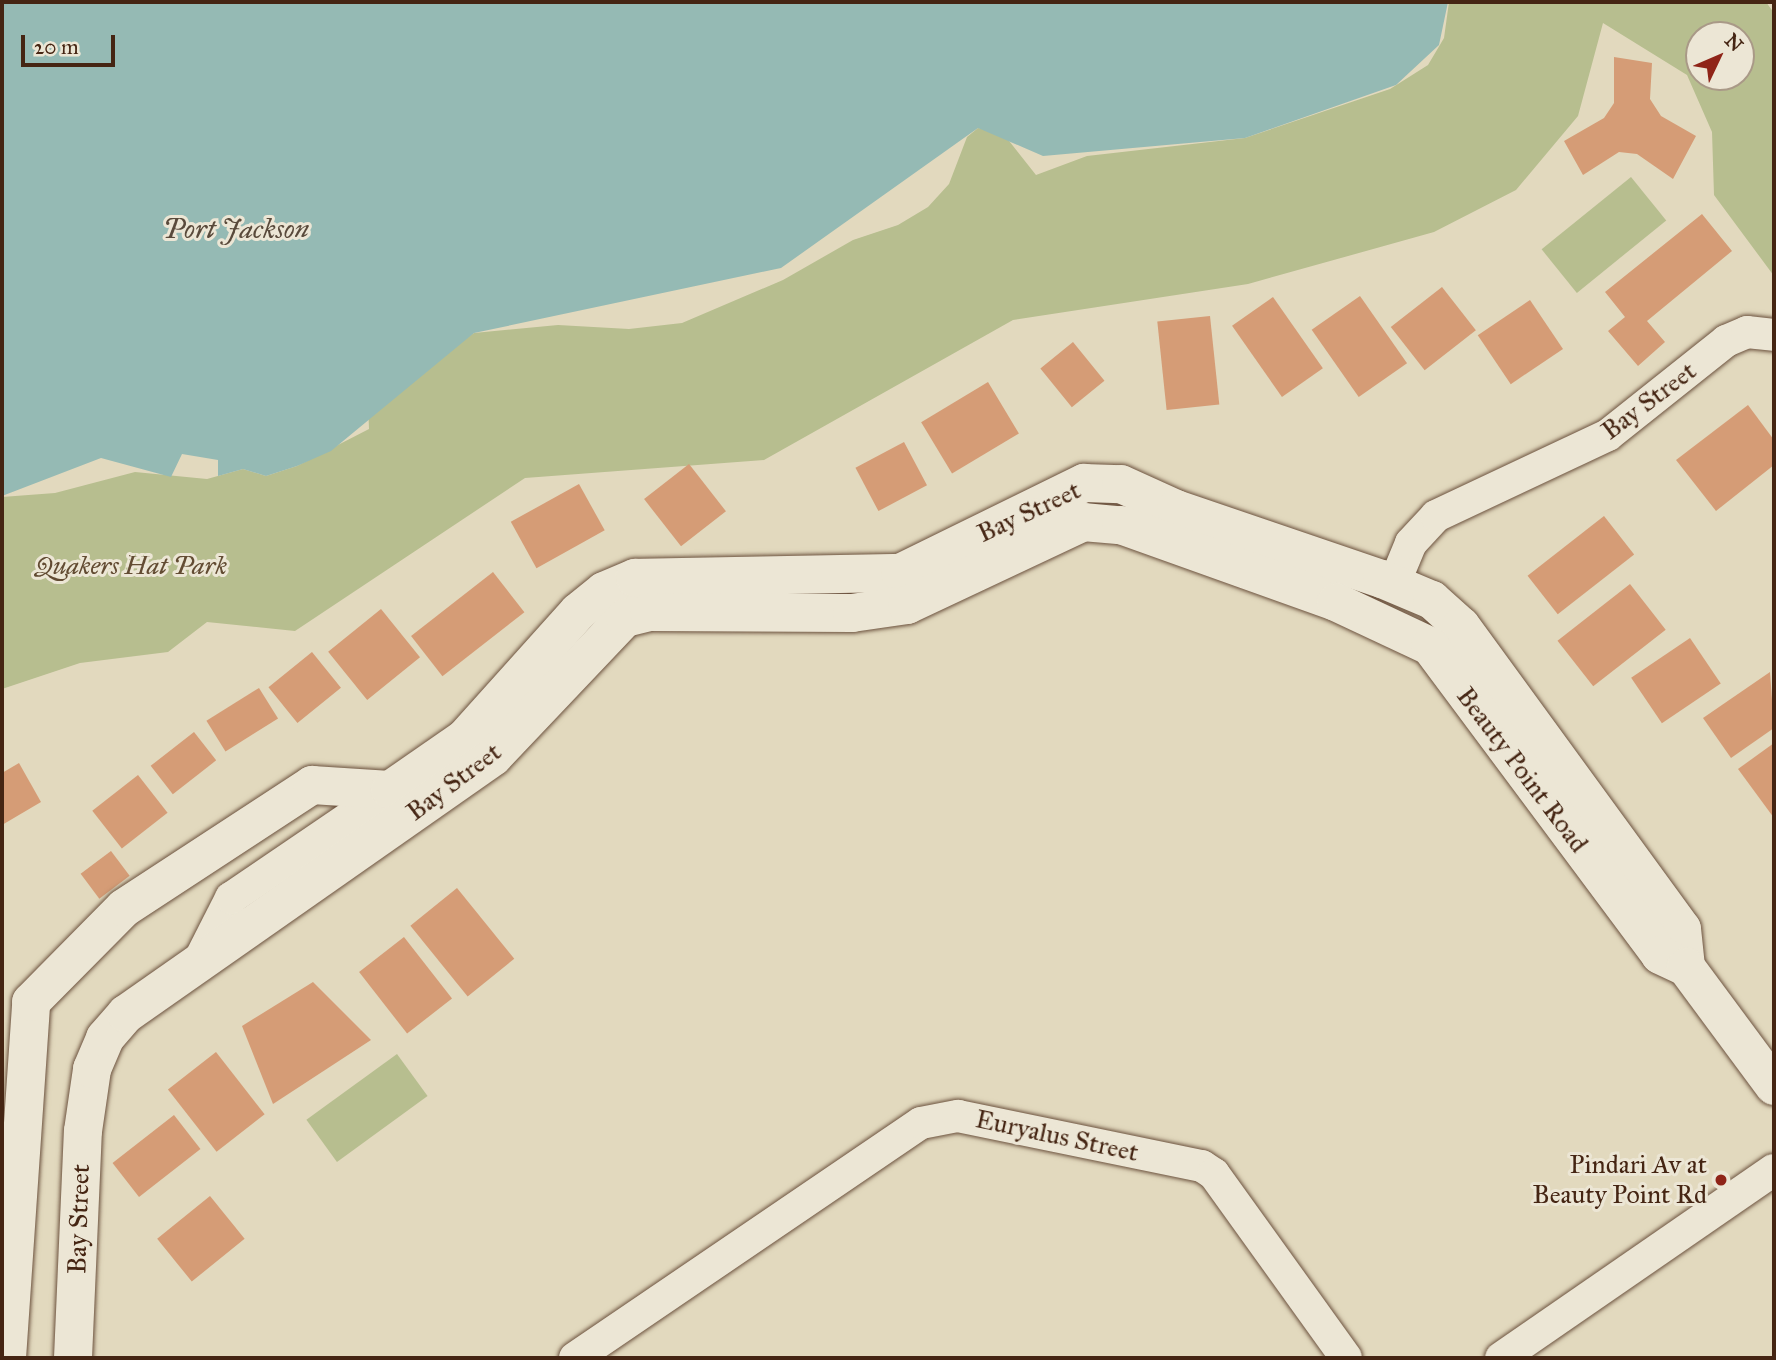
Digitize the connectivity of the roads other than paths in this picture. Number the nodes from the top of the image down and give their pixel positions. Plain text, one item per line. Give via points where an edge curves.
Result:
1 (1774, 335) edge
2 (1394, 584) junction
3 (1336, 602) joint
4 (390, 790) junction
5 (200, 961) junction
6 (1686, 967) junction
7 (1774, 1086) edge
8 (1774, 1170) edge
9 (7, 1358) edge
10 (73, 1358) edge
11 (575, 1358) edge
12 (1346, 1358) edge
13 (1501, 1358) edge

1 - 2 street, Bay Street via 1747,332 1726,341 1608,435 1436,516 1411,543
2 - 4 street, Bay Street via 1176,509 1121,484 1084,483 900,573 670,575 635,578 604,591 578,612 465,738
2 - 6 street, Beauty Point Road via 1432,600 1461,626 1682,929
3 - 5 street, Bay Street via 1100,520 1083,522 907,605 852,613 649,612 625,618 493,757
3 - 6 street, Beauty Point Road via 1430,646 1660,955
4 - 5 street, Bay Street via 230,898
4 - 9 street, Bay Street via 312,785 124,908 31,1002
5 - 10 street, Bay Street via 126,1014 105,1038 92,1069 83,1131
6 - 7 street, Beauty Point Road
8 - 13 street
11 - 12 street, Euryalus Street via 921,1124 958,1116 1202,1166 1214,1174

